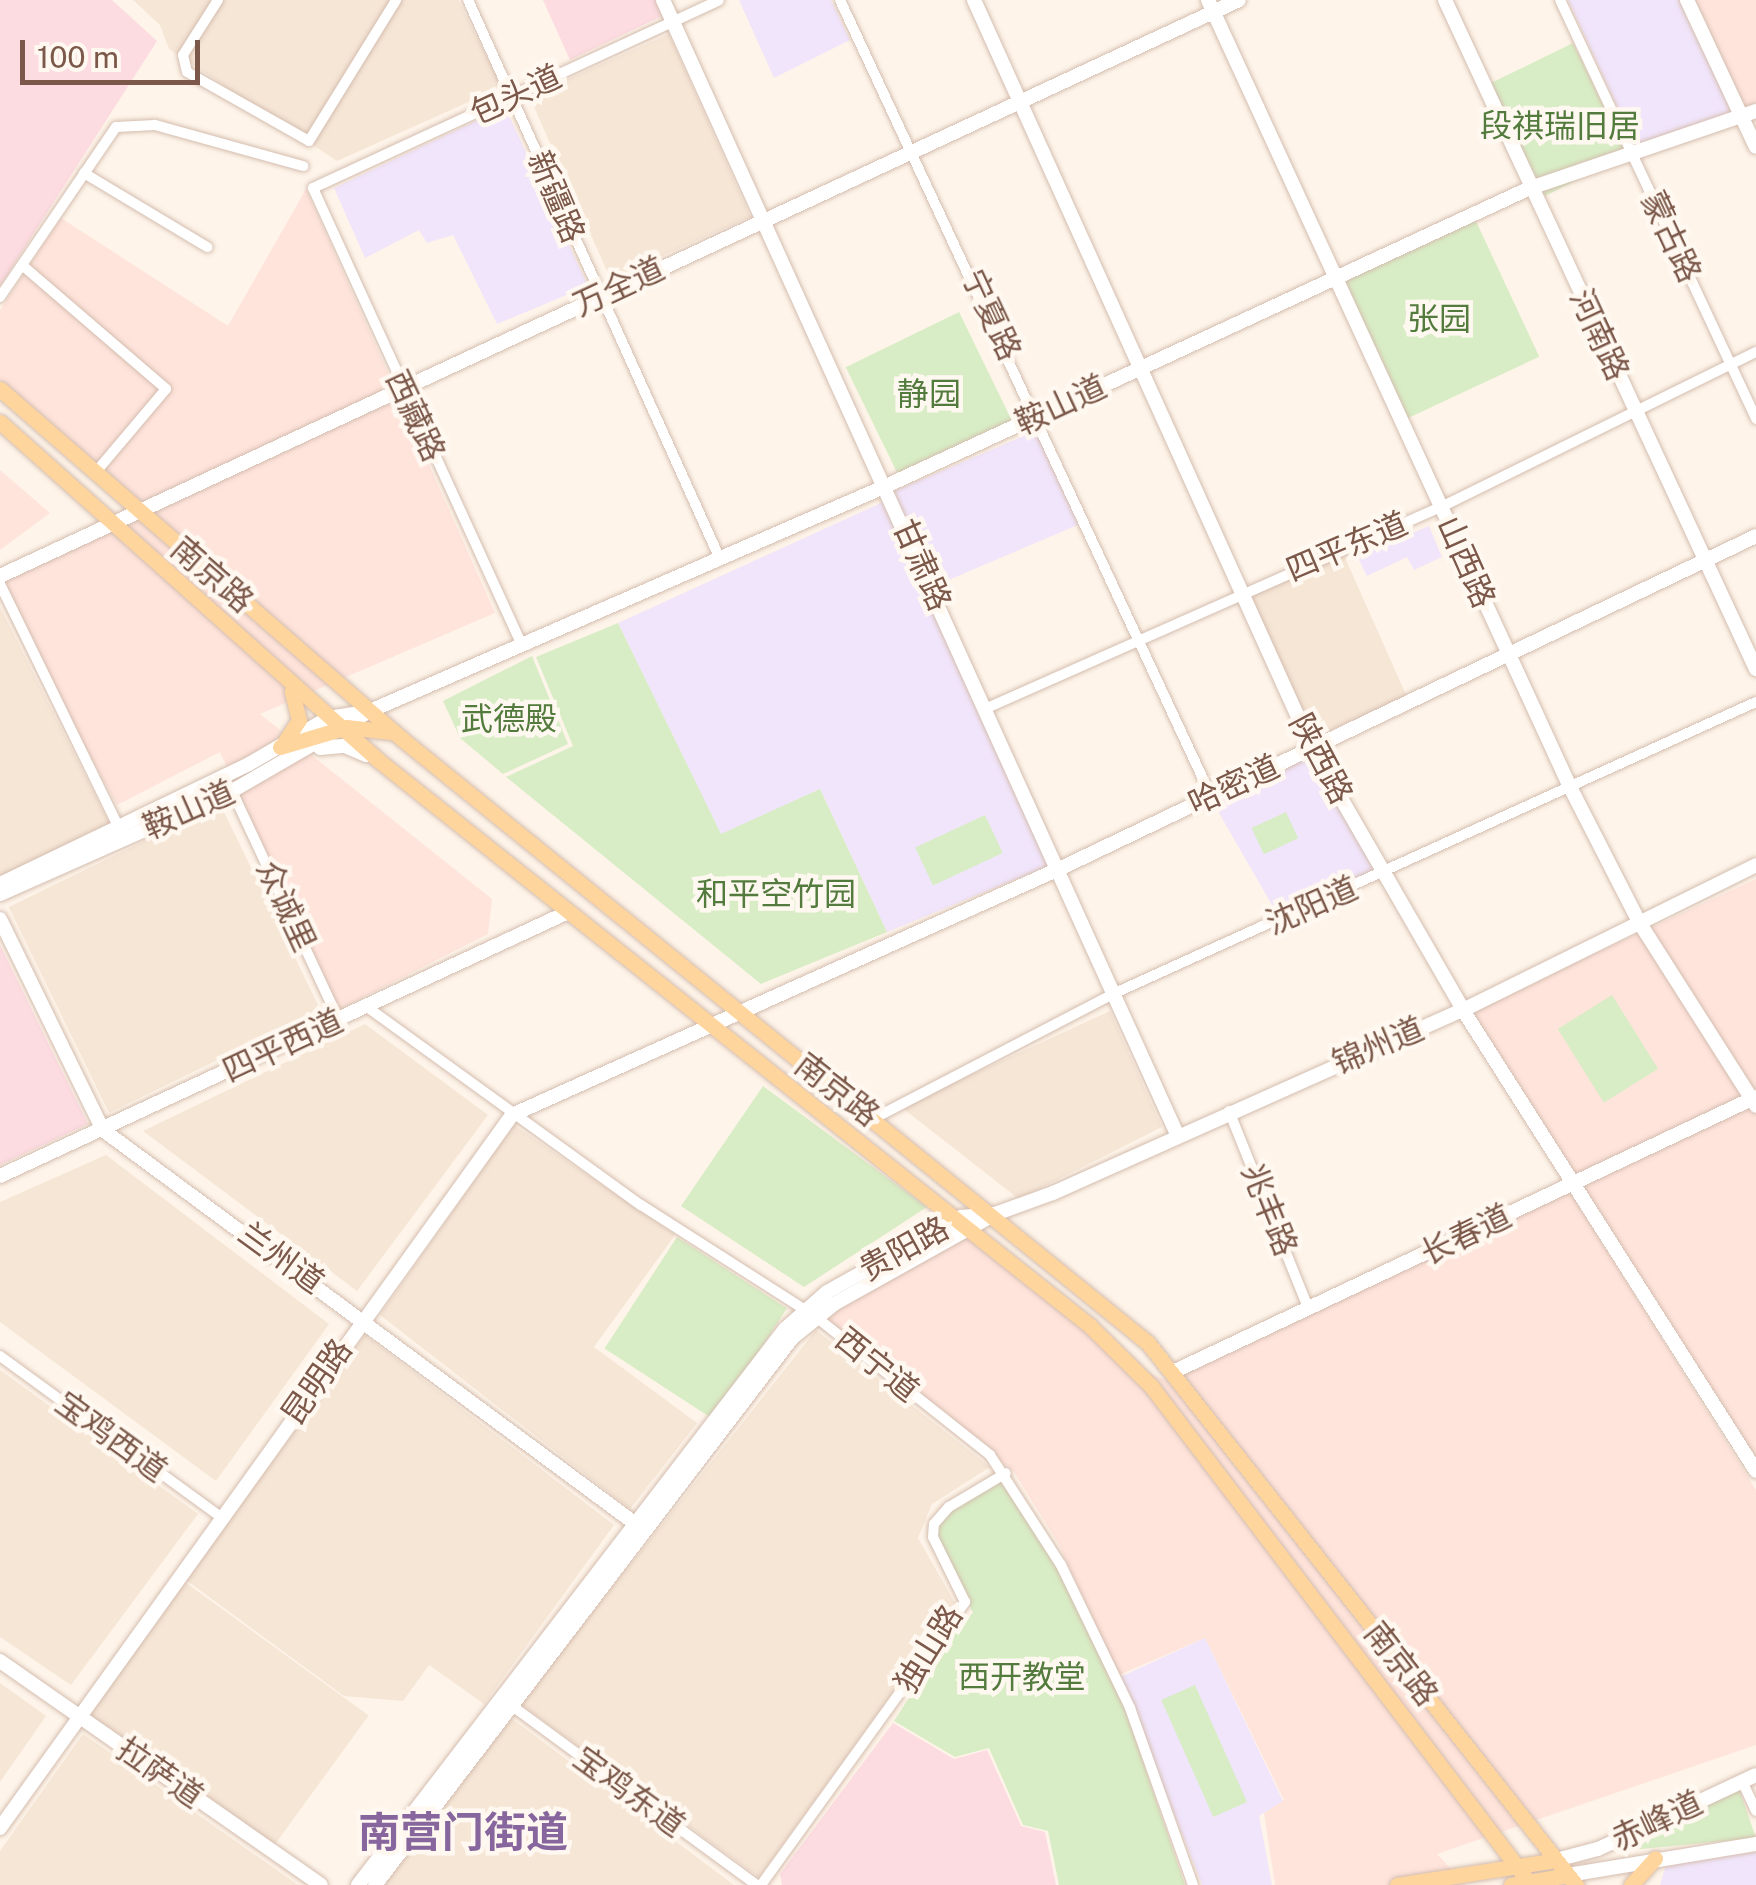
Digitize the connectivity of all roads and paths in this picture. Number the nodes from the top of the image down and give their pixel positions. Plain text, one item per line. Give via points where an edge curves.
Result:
1 (218, 0) edge
2 (396, 0) edge
3 (468, 0) edge
4 (663, 0) edge
5 (718, 0) edge
6 (840, 0) edge
7 (974, 0) edge
8 (1239, 0) edge
9 (1446, 0) edge
10 (1560, 0) edge
11 (1687, 0) edge
12 (1211, 5) edge
13 (673, 22) junction
14 (514, 97) junction
15 (1022, 99) junction
16 (1748, 113) edge
17 (1756, 148) edge
18 (916, 152) junction
19 (1634, 157) junction
20 (303, 166) dead end
21 (84, 173) junction
22 (313, 188) joint
23 (1530, 188) junction
24 (762, 220) junction
25 (208, 246) dead end
26 (22, 265) junction
27 (1333, 280) junction
28 (599, 296) junction
29 (0, 298) edge
30 (1756, 352) edge
31 (1729, 363) junction
32 (1141, 368) junction
33 (402, 387) junction
34 (0, 389) edge
35 (1633, 409) junction
36 (1038, 416) junction
37 (1756, 420) edge
38 (0, 422) edge
39 (96, 473) junction
40 (886, 486) junction
41 (1441, 507) junction
42 (138, 511) junction
43 (113, 522) junction
44 (1756, 536) edge
45 (720, 559) junction
46 (1703, 560) junction
47 (0, 576) edge
48 (0, 584) edge
49 (1242, 592) junction
50 (1138, 639) junction
51 (520, 643) junction
52 (1508, 656) junction
53 (1756, 669) edge
54 (281, 676) junction
55 (1756, 702) edge
56 (988, 708) junction
57 (370, 711) junction
58 (340, 726) junction
59 (402, 739) junction
60 (280, 747) junction
61 (1312, 748) junction
62 (310, 750) junction
63 (387, 768) junction
64 (1570, 787) junction
65 (232, 791) junction
66 (1211, 796) junction
67 (121, 833) junction
68 (1756, 865) edge
69 (1061, 868) junction
70 (1384, 874) junction
71 (0, 884) edge
72 (0, 894) edge
73 (566, 914) junction
74 (0, 919) edge
75 (1639, 922) junction
76 (1115, 993) junction
77 (368, 1007) junction
78 (1463, 1010) junction
79 (739, 1012) junction
80 (339, 1020) junction
81 (708, 1025) junction
82 (1755, 1100) edge
83 (1228, 1110) junction
84 (512, 1115) junction
85 (873, 1119) junction
86 (103, 1130) junction
87 (1176, 1132) junction
88 (0, 1176) edge
89 (1572, 1184) junction
90 (995, 1214) junction
91 (961, 1218) junction
92 (975, 1229) junction
93 (1308, 1310) junction
94 (810, 1313) junction
95 (363, 1317) junction
96 (0, 1356) edge
97 (1175, 1372) junction
98 (1756, 1471) edge
99 (1006, 1474) junction
100 (221, 1517) junction
101 (639, 1527) junction
102 (0, 1661) edge
103 (506, 1701) junction
104 (76, 1714) junction
105 (1749, 1778) edge
106 (1756, 1811) edge
107 (0, 1828) edge
108 (1756, 1844) edge
109 (1655, 1858) junction
110 (1556, 1860) junction
111 (1522, 1865) junction
112 (1572, 1880) edge
113 (1530, 1883) edge
114 (322, 1885) edge
115 (358, 1885) edge
116 (375, 1885) edge
117 (759, 1885) edge
118 (1192, 1885) edge
119 (1397, 1885) edge
120 (1511, 1885) edge
121 (1631, 1885) edge

1 - 2 street via 183,54 187,72 308,141
3 - 14 street, 新疆路
4 - 13 street, 甘肃路
5 - 13 street, 包头道
6 - 18 street, 宁夏路
7 - 15 street, 陕西路
8 - 12 street, 万全道
9 - 23 street, 河南路
10 - 19 street, 蒙古路
11 - 16 street
12 - 15 street, 万全道
12 - 27 street, 山西路
13 - 14 street, 包头道
13 - 24 street, 甘肃路
14 - 22 street, 包头道
14 - 28 street, 新疆路
15 - 18 street, 万全道
15 - 32 street, 陕西路
16 - 17 street
16 - 19 street, 鞍山道
18 - 24 street, 万全道
18 - 36 street, 宁夏路
19 - 23 street, 鞍山道
19 - 31 street, 蒙古路
20 - 21 street via 156,125 116,127
21 - 25 street
21 - 26 street
22 - 33 street, 西藏路
23 - 27 street, 鞍山道
23 - 35 street, 河南路
24 - 28 street, 万全道
24 - 40 street, 甘肃路
26 - 29 street
26 - 39 street via 166,389
27 - 32 street, 鞍山道
27 - 41 street, 山西路
28 - 33 street, 万全道
28 - 45 street, 新疆路
30 - 31 street, 四平东道
31 - 35 street, 四平东道
31 - 37 street, 蒙古路
32 - 36 street, 鞍山道
32 - 49 street, 陕西路
33 - 42 street, 万全道
33 - 51 street, 西藏路
34 - 39 main road, 南京路
35 - 41 street, 四平东道
35 - 46 street, 河南路
36 - 40 street, 鞍山道
36 - 50 street, 宁夏路
38 - 43 main road, 南京路
39 - 42 main road, 南京路
40 - 45 street, 鞍山道
40 - 56 street, 甘肃路
41 - 49 street, 四平东道
41 - 52 street, 山西路
42 - 43 street, 万全道
42 - 57 main road, 南京路
43 - 47 street, 万全道
43 - 54 main road, 南京路
44 - 46 street, 哈密道
45 - 51 street, 鞍山道
46 - 52 street, 哈密道
46 - 53 street, 河南路
48 - 67 street
49 - 50 street, 四平东道
49 - 61 street, 陕西路
50 - 56 street, 四平东道
50 - 66 street, 宁夏路
51 - 57 street, 鞍山道
52 - 61 street, 哈密道
52 - 64 street, 山西路
54 - 58 main road, 南京路
54 - 60 main road via 300,713
55 - 64 street, 沈阳道
56 - 69 street, 甘肃路
57 - 58 street, 鞍山道
57 - 59 main road, 南京路
58 - 59 main road via 375,728
58 - 60 main road
58 - 62 street, 鞍山道
58 - 63 main road, 南京路
59 - 79 main road, 南京路
60 - 67 street, 鞍山道
61 - 66 street, 哈密道
61 - 70 street, 陕西路
62 - 63 street via 344,746
62 - 65 street, 鞍山道
63 - 73 main road, 南京路
64 - 70 street, 沈阳道
64 - 75 street, 山西路
65 - 67 street, 鞍山道
65 - 80 street, 众诚里
66 - 69 street, 哈密道
67 - 71 street, 鞍山道
67 - 72 street, 鞍山道
68 - 75 street, 锦州道
69 - 76 street, 甘肃路
69 - 79 street, 哈密道
70 - 76 street, 沈阳道
70 - 78 street, 陕西路
73 - 77 street, 四平西道
73 - 81 main road, 南京路
74 - 86 street, 兰州道
75 - 78 street, 锦州道
75 - 82 street, 山西路
76 - 85 street, 沈阳道
76 - 87 street, 甘肃路
77 - 80 street, 四平西道
77 - 84 street, 西宁道
78 - 83 street, 锦州道
78 - 89 street, 陕西路
79 - 81 street, 哈密道
79 - 85 main road, 南京路
80 - 86 street, 四平西道
81 - 84 street, 昆明路
81 - 91 main road, 南京路
82 - 89 street, 长春道
83 - 87 street, 锦州道
83 - 93 street, 兆丰路
84 - 94 street, 西宁道
84 - 95 street, 昆明路
85 - 90 main road, 南京路
86 - 88 street, 四平西道
86 - 95 street, 兰州道
87 - 90 street, 锦州道
89 - 93 street, 长春道
89 - 98 street, 陕西路
90 - 91 street, 贵阳路
90 - 92 street, 贵阳路
90 - 97 main road, 南京路
91 - 92 main road, 南京路
91 - 94 street, 贵阳路
92 - 94 street, 贵阳路
92 - 111 main road, 南京路 via 1152,1386 1491,1835
93 - 97 street, 长春道
94 - 99 street, 西宁道
94 - 101 street, 贵阳路
95 - 100 street, 昆明路
95 - 101 street, 兰州道
96 - 100 street, 宝鸡西道
97 - 110 main road, 南京路
99 - 117 street, 独山路 via 948,1508 934,1524 933,1538 965,1602
99 - 118 street, 西宁道 via 1061,1564 1130,1708
100 - 104 street, 昆明路
101 - 103 street, 贵阳路
102 - 104 street, 拉萨道
103 - 115 street, 贵阳路
103 - 116 street, 贵阳路
103 - 117 street, 宝鸡东道
104 - 107 street, 昆明路
104 - 114 street, 拉萨道
105 - 106 street
105 - 110 street, 赤峰道 via 1598,1849
108 - 109 street
109 - 112 street
109 - 121 main road
110 - 111 main road
110 - 112 main road, 南京路
111 - 112 main road
111 - 113 main road, 南京路
111 - 119 main road
112 - 113 main road
113 - 120 main road

